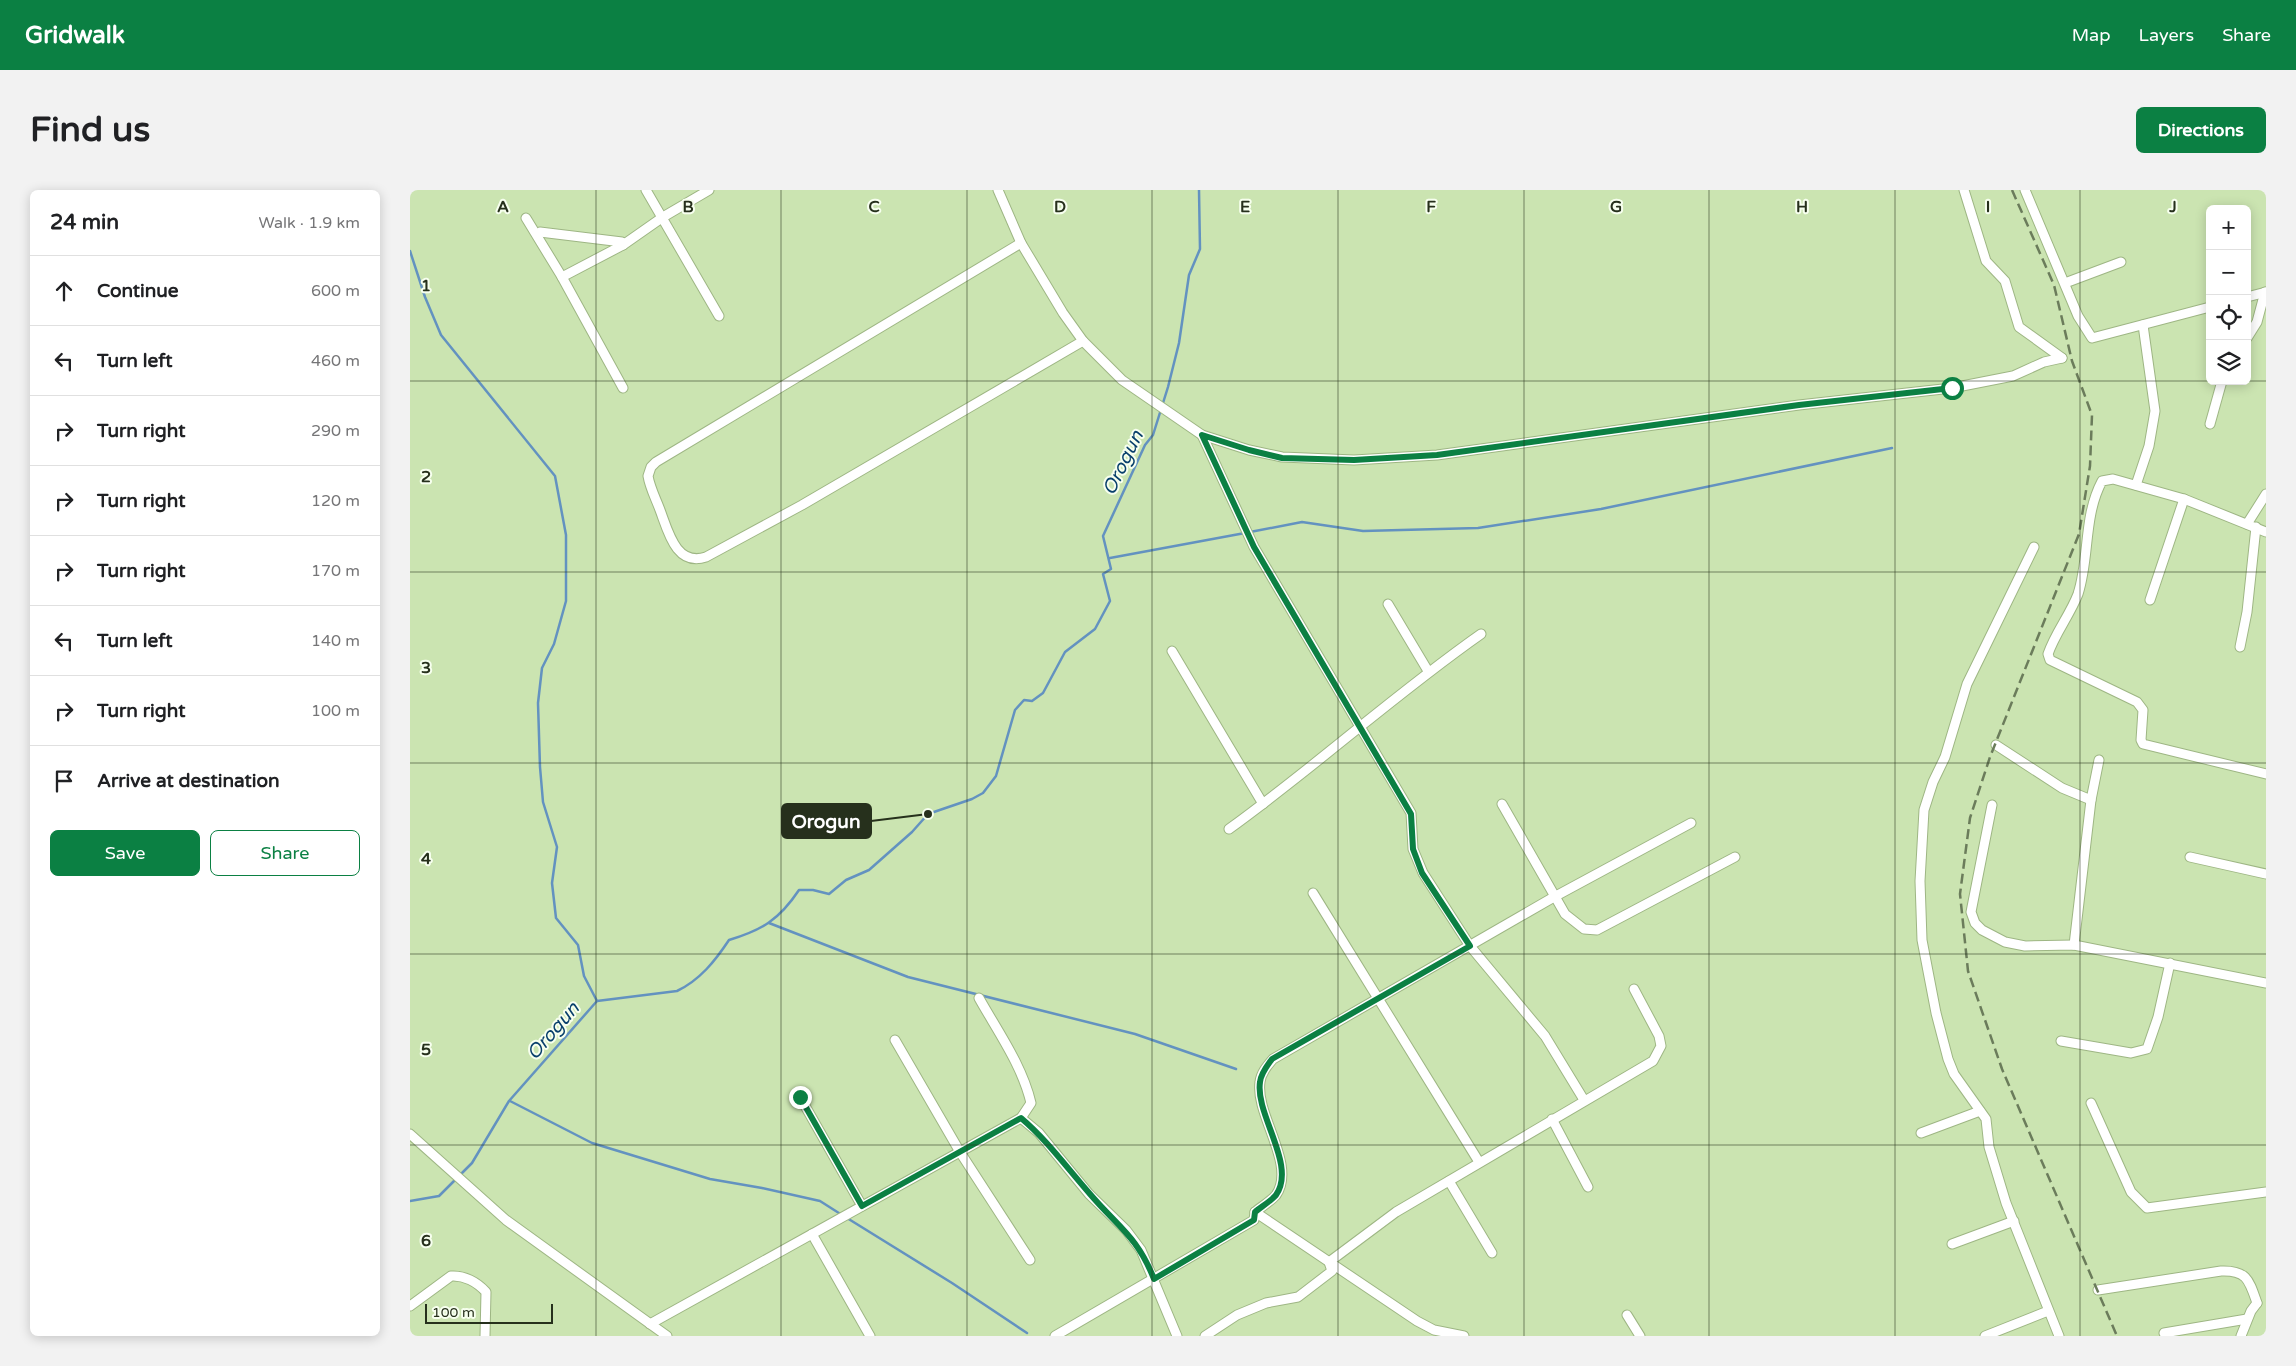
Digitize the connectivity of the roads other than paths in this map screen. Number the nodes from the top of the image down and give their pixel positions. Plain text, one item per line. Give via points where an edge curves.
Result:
1 (646, 190) edge
2 (709, 190) edge
3 (998, 190) edge
4 (1964, 190) edge
5 (2025, 190) edge
6 (663, 217) junction
7 (526, 218) dead end
8 (540, 232) dead end
9 (1021, 243) junction
10 (624, 245) junction
11 (2121, 262) dead end
12 (562, 278) junction
13 (2066, 283) junction
14 (2266, 292) edge
15 (2251, 296) edge
16 (2206, 308) edge
17 (719, 316) dead end
18 (2142, 325) junction
19 (2251, 332) edge
20 (1083, 341) junction
21 (2221, 385) edge
22 (623, 388) dead end
23 (2210, 424) dead end
24 (1202, 435) junction
25 (2136, 485) junction
26 (2266, 494) edge
27 (2184, 499) junction
28 (2247, 524) junction
29 (2256, 527) junction
30 (2266, 532) edge
31 (2034, 546) dead end
32 (2150, 600) dead end
33 (1388, 604) dead end
34 (1481, 634) dead end
35 (2240, 647) dead end
36 (1172, 650) dead end
37 (1428, 671) junction
38 (1360, 728) junction
39 (1996, 745) dead end
40 (2099, 760) dead end
41 (2266, 774) edge
42 (2091, 800) junction
43 (1263, 804) junction
44 (1502, 804) dead end
45 (1992, 805) dead end
46 (1691, 823) dead end
47 (1229, 829) dead end
48 (2190, 857) dead end
49 (1735, 858) dead end
50 (2266, 874) edge
51 (1313, 893) dead end
52 (1554, 897) junction
53 (2074, 945) junction
54 (1470, 946) junction
55 (2170, 963) junction
56 (2266, 983) edge
57 (1634, 990) dead end
58 (979, 998) dead end
59 (1376, 999) junction
60 (895, 1040) dead end
61 (2061, 1041) dead end
62 (800, 1097) dead end
63 (1584, 1100) junction
64 (2090, 1103) dead end
65 (1980, 1111) junction
66 (1021, 1118) junction
67 (1552, 1119) junction
68 (1921, 1133) dead end
69 (410, 1134) edge
70 (960, 1152) junction
71 (1479, 1162) junction
72 (1449, 1180) junction
73 (1588, 1186) dead end
74 (2266, 1192) edge
75 (862, 1206) junction
76 (1255, 1212) junction
77 (2014, 1221) junction
78 (812, 1234) junction
79 (1952, 1244) dead end
80 (1492, 1253) dead end
81 (1030, 1260) dead end
82 (1329, 1262) junction
83 (1154, 1279) junction
84 (2098, 1290) dead end
85 (2261, 1304) edge
86 (410, 1306) edge
87 (2048, 1311) junction
88 (1627, 1315) dead end
89 (2247, 1319) junction
90 (650, 1324) junction
91 (1434, 1330) junction
92 (2164, 1333) dead end
93 (484, 1336) edge
94 (666, 1336) edge
95 (870, 1336) edge
96 (1054, 1336) edge
97 (1177, 1336) edge
98 (1205, 1336) edge
99 (1426, 1336) edge
100 (1464, 1336) edge
101 (1640, 1336) edge
102 (1985, 1336) edge
103 (2059, 1336) edge
104 (2241, 1336) edge

1 - 6 street
2 - 6 street
3 - 9 street
4 - 24 street via 1986,261 2005,281 2019,327 2062,358 2013,376 1952,388 1437,455 1354,460 1298,459 1249,450
5 - 13 street
6 - 10 street
6 - 17 street
7 - 12 street
8 - 10 street via 622,242
9 - 20 street
9 - 20 street via 656,462 648,476 672,544 690,558 706,557 802,505
10 - 12 street
11 - 13 street
12 - 22 street
13 - 18 street via 2078,316 2092,338
14 - 15 street
14 - 19 street
16 - 18 street
18 - 25 street via 2155,411 2149,446
20 - 24 street via 1122,380
21 - 23 street
24 - 38 street via 1254,547
25 - 27 street
25 - 41 street via 2113,479 2102,481 2099,486 2087,532 2086,565 2079,588 2049,651 2050,660 2136,702 2143,710 2142,744
26 - 28 street
27 - 28 street
27 - 32 street
28 - 29 street
29 - 30 street
29 - 35 street
31 - 65 street via 1967,684 1924,810 1922,830 1922,940 1936,1013 1954,1074
33 - 37 street
34 - 37 street
36 - 43 street
37 - 38 street
38 - 43 street
38 - 54 street via 1411,814 1413,849 1422,873
39 - 42 street via 2062,788
40 - 42 street
42 - 53 street
43 - 47 street
44 - 52 street
45 - 53 street via 1972,912 1975,923 2005,942 2024,946
46 - 52 street
48 - 50 street
49 - 52 street via 1597,930 1584,929 1576,924
51 - 59 street
52 - 54 street
53 - 55 street
54 - 59 street
54 - 63 street via 1545,1036
55 - 56 street
55 - 61 street via 2147,1049 2131,1053
57 - 63 street via 1659,1036 1661,1046 1658,1055 1653,1061
58 - 66 street via 1028,1091 1031,1103
59 - 71 street
59 - 76 street via 1272,1059 1263,1071 1260,1092 1280,1161 1281,1183 1276,1195
60 - 70 street
62 - 75 street
63 - 67 street
64 - 74 street via 2131,1192 2148,1208
65 - 68 street
65 - 77 street via 1986,1119 1989,1147
66 - 70 street
66 - 83 street via 1039,1133 1089,1194 1126,1230 1141,1250
67 - 71 street
67 - 73 street
69 - 90 street via 506,1220
70 - 75 street
70 - 81 street
71 - 72 street
72 - 80 street
72 - 82 street via 1396,1212
75 - 78 street
76 - 82 street
76 - 83 street via 1254,1220
77 - 79 street
77 - 87 street
78 - 90 street
78 - 95 street
82 - 91 street
82 - 98 street via 1332,1271 1298,1297 1266,1303 1237,1315
83 - 96 street
83 - 97 street
84 - 85 street via 2234,1270 2241,1272
85 - 89 street
86 - 93 street via 451,1276 462,1277 486,1292
87 - 102 street
87 - 103 street
88 - 101 street
89 - 92 street
89 - 104 street
90 - 94 street
91 - 99 street
91 - 100 street

